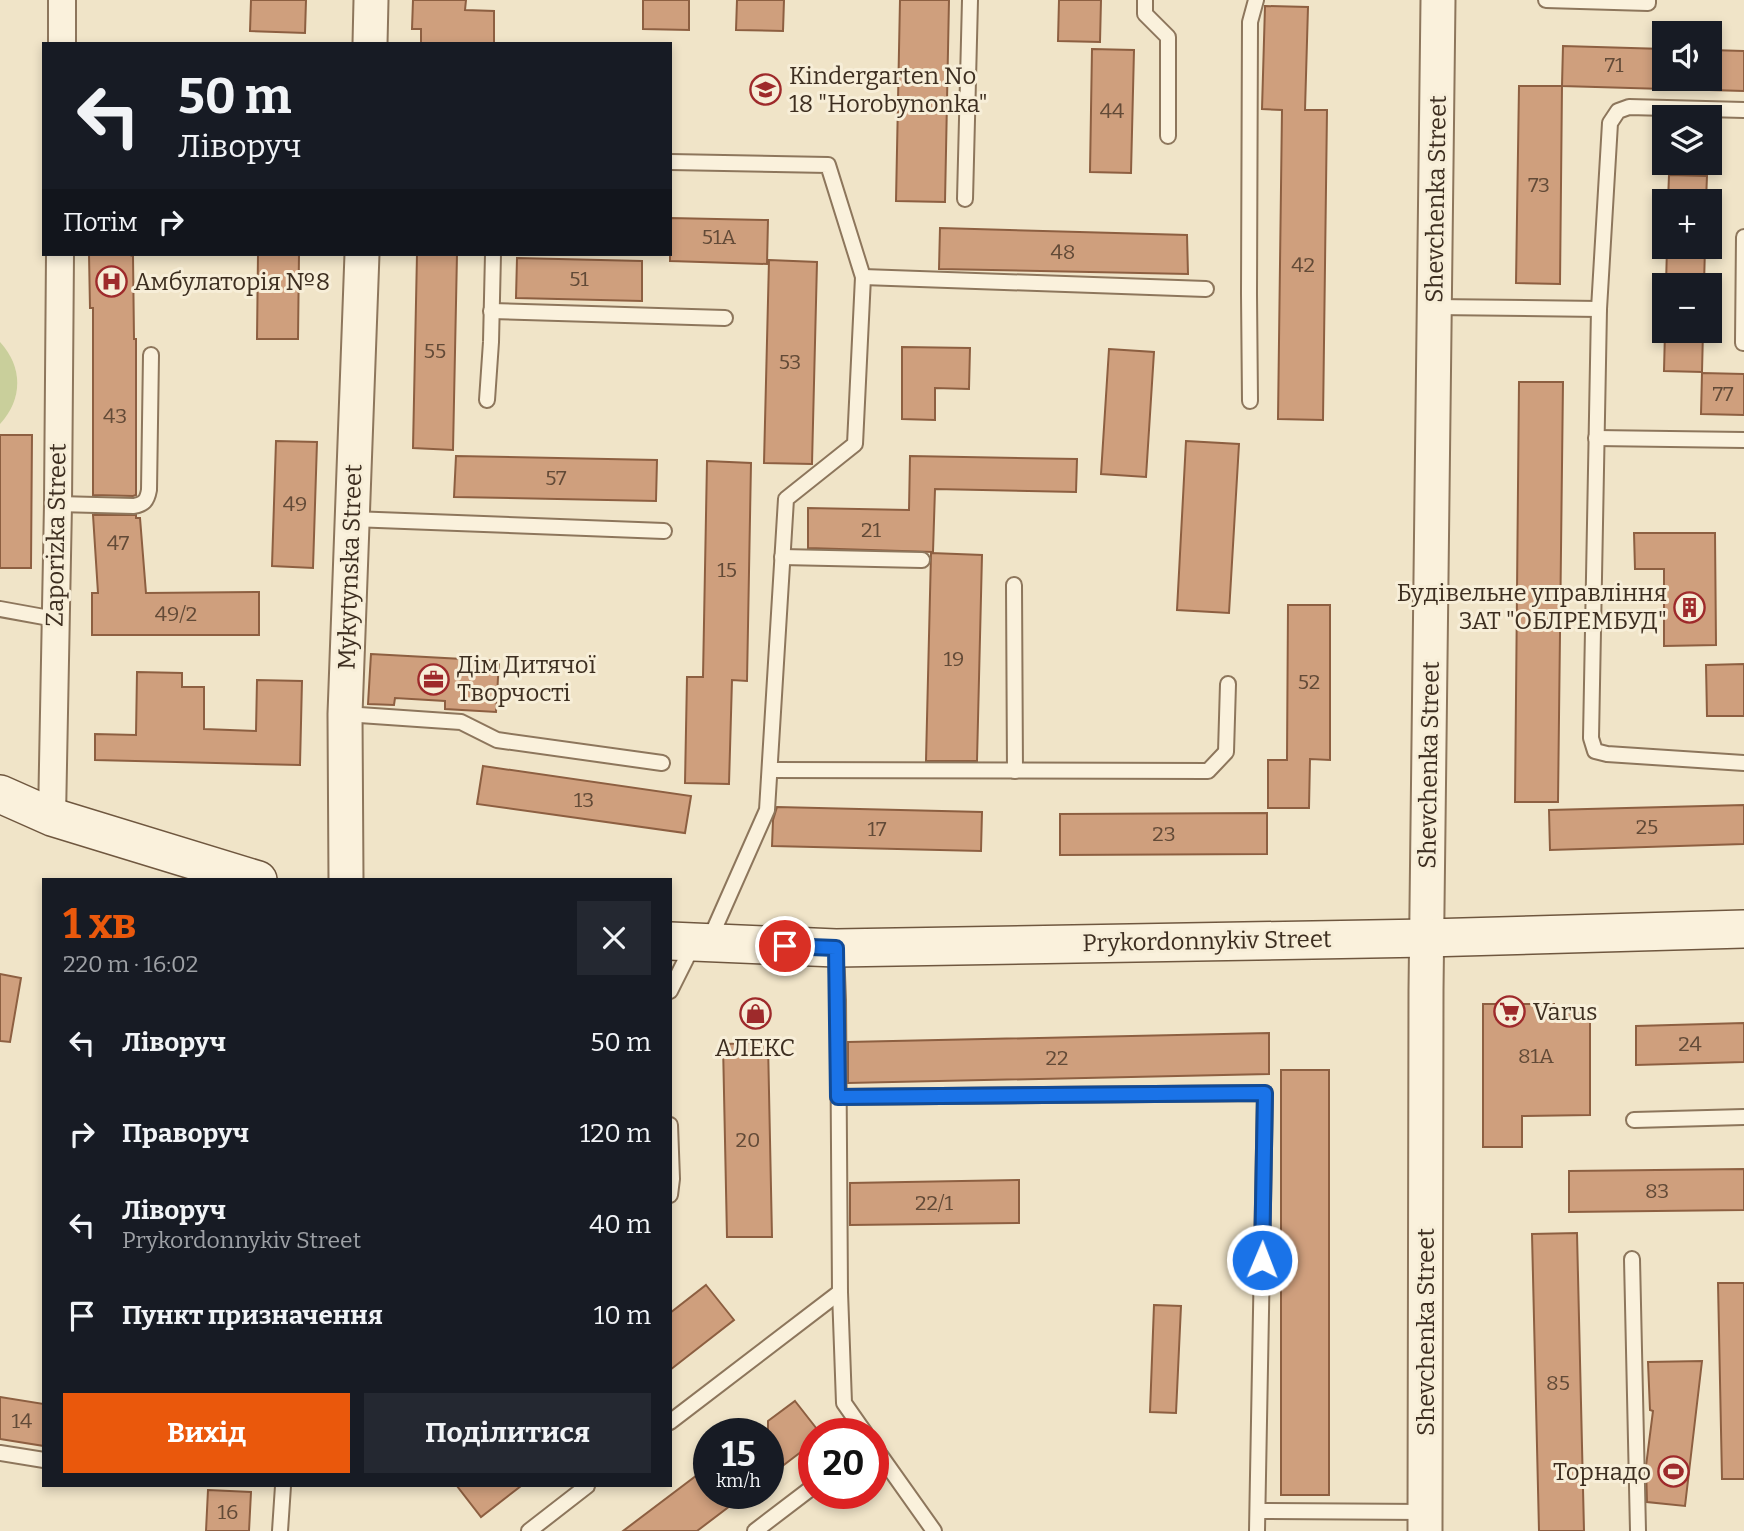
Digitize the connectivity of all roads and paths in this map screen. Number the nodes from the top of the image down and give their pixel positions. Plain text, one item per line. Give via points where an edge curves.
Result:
1 (62, 0) edge
2 (371, 0) edge
3 (970, 0) edge
4 (1145, 0) edge
5 (1256, 0) edge
6 (1438, 0) edge
7 (1546, 0) edge
8 (1648, 0) edge
9 (62, 42) edge
10 (370, 42) edge
11 (1744, 110) edge
12 (1168, 136) dead end
13 (672, 162) edge
14 (965, 199) dead end
15 (1744, 237) edge
16 (60, 256) edge
17 (362, 256) edge
18 (492, 256) edge
19 (863, 277) junction
20 (1206, 289) dead end
21 (1434, 307) junction
22 (1599, 309) junction
23 (491, 311) junction
24 (725, 318) dead end
25 (1744, 343) edge
26 (151, 355) dead end
27 (487, 400) dead end
28 (1251, 401) dead end
29 (1596, 438) junction
30 (1744, 440) edge
31 (58, 505) junction
32 (352, 519) junction
33 (664, 531) dead end
34 (782, 557) junction
35 (922, 560) dead end
36 (1014, 584) dead end
37 (0, 609) edge
38 (55, 619) junction
39 (1228, 684) dead end
40 (345, 714) junction
41 (662, 763) dead end
42 (1744, 763) edge
43 (770, 770) junction
44 (1015, 771) junction
45 (0, 794) edge
46 (52, 817) junction
47 (250, 878) edge
48 (346, 878) edge
49 (1744, 929) edge
50 (1427, 938) junction
51 (691, 942) edge
52 (836, 948) junction
53 (672, 986) edge
54 (838, 1097) junction
55 (1744, 1117) edge
56 (1634, 1120) dead end
57 (1632, 1259) dead end
58 (840, 1292) junction
59 (854, 1418) edge
60 (672, 1420) edge
61 (0, 1454) edge
62 (42, 1460) edge
63 (889, 1468) edge
64 (284, 1487) edge
65 (586, 1487) edge
66 (798, 1498) edge
67 (1258, 1511) junction
68 (1425, 1522) edge
69 (280, 1531) edge
70 (528, 1531) edge
71 (755, 1531) edge
72 (933, 1531) edge
73 (1257, 1531) edge
74 (1638, 1531) edge

1 - 9 street
2 - 10 street
3 - 14 lane
4 - 12 lane via 1145,13 1168,37
5 - 28 lane via 1250,22
6 - 21 street, Shevchenka Street
7 - 8 lane
11 - 22 lane via 1629,107 1618,111 1610,123
13 - 19 lane via 828,165
15 - 25 lane
16 - 31 street, Zaporizka Street
17 - 32 street, Mykytynska Street
18 - 23 lane
19 - 20 lane
19 - 34 lane via 855,444 786,499
21 - 22 lane
21 - 50 street, Shevchenka Street
22 - 29 lane
23 - 24 lane
23 - 27 lane
26 - 31 lane via 147,501 134,506
29 - 30 lane
29 - 42 lane via 1591,738 1595,751
31 - 38 street, Zaporizka Street
32 - 33 lane
32 - 40 street, Mykytynska Street
34 - 35 lane
34 - 43 lane
36 - 44 lane
37 - 38 lane
38 - 46 street, Zaporizka Street
39 - 44 lane via 1226,752 1208,771
40 - 41 lane via 461,722 497,740
40 - 48 street, Mykytynska Street
43 - 44 lane
43 - 51 lane via 767,810
45 - 46 main road
46 - 47 main road
49 - 50 main road, Prykordonnykiv Street
50 - 52 main road, Prykordonnykiv Street
50 - 68 street, Shevchenka Street
51 - 52 main road, Prykordonnykiv Street
51 - 53 lane
52 - 54 lane
54 - 58 lane
54 - 67 lane via 1265,1093
55 - 56 lane
57 - 74 lane
58 - 59 lane via 844,1403
58 - 60 lane
61 - 62 lane
63 - 72 lane
64 - 69 lane
65 - 70 lane
66 - 71 lane
67 - 68 lane
67 - 73 lane

